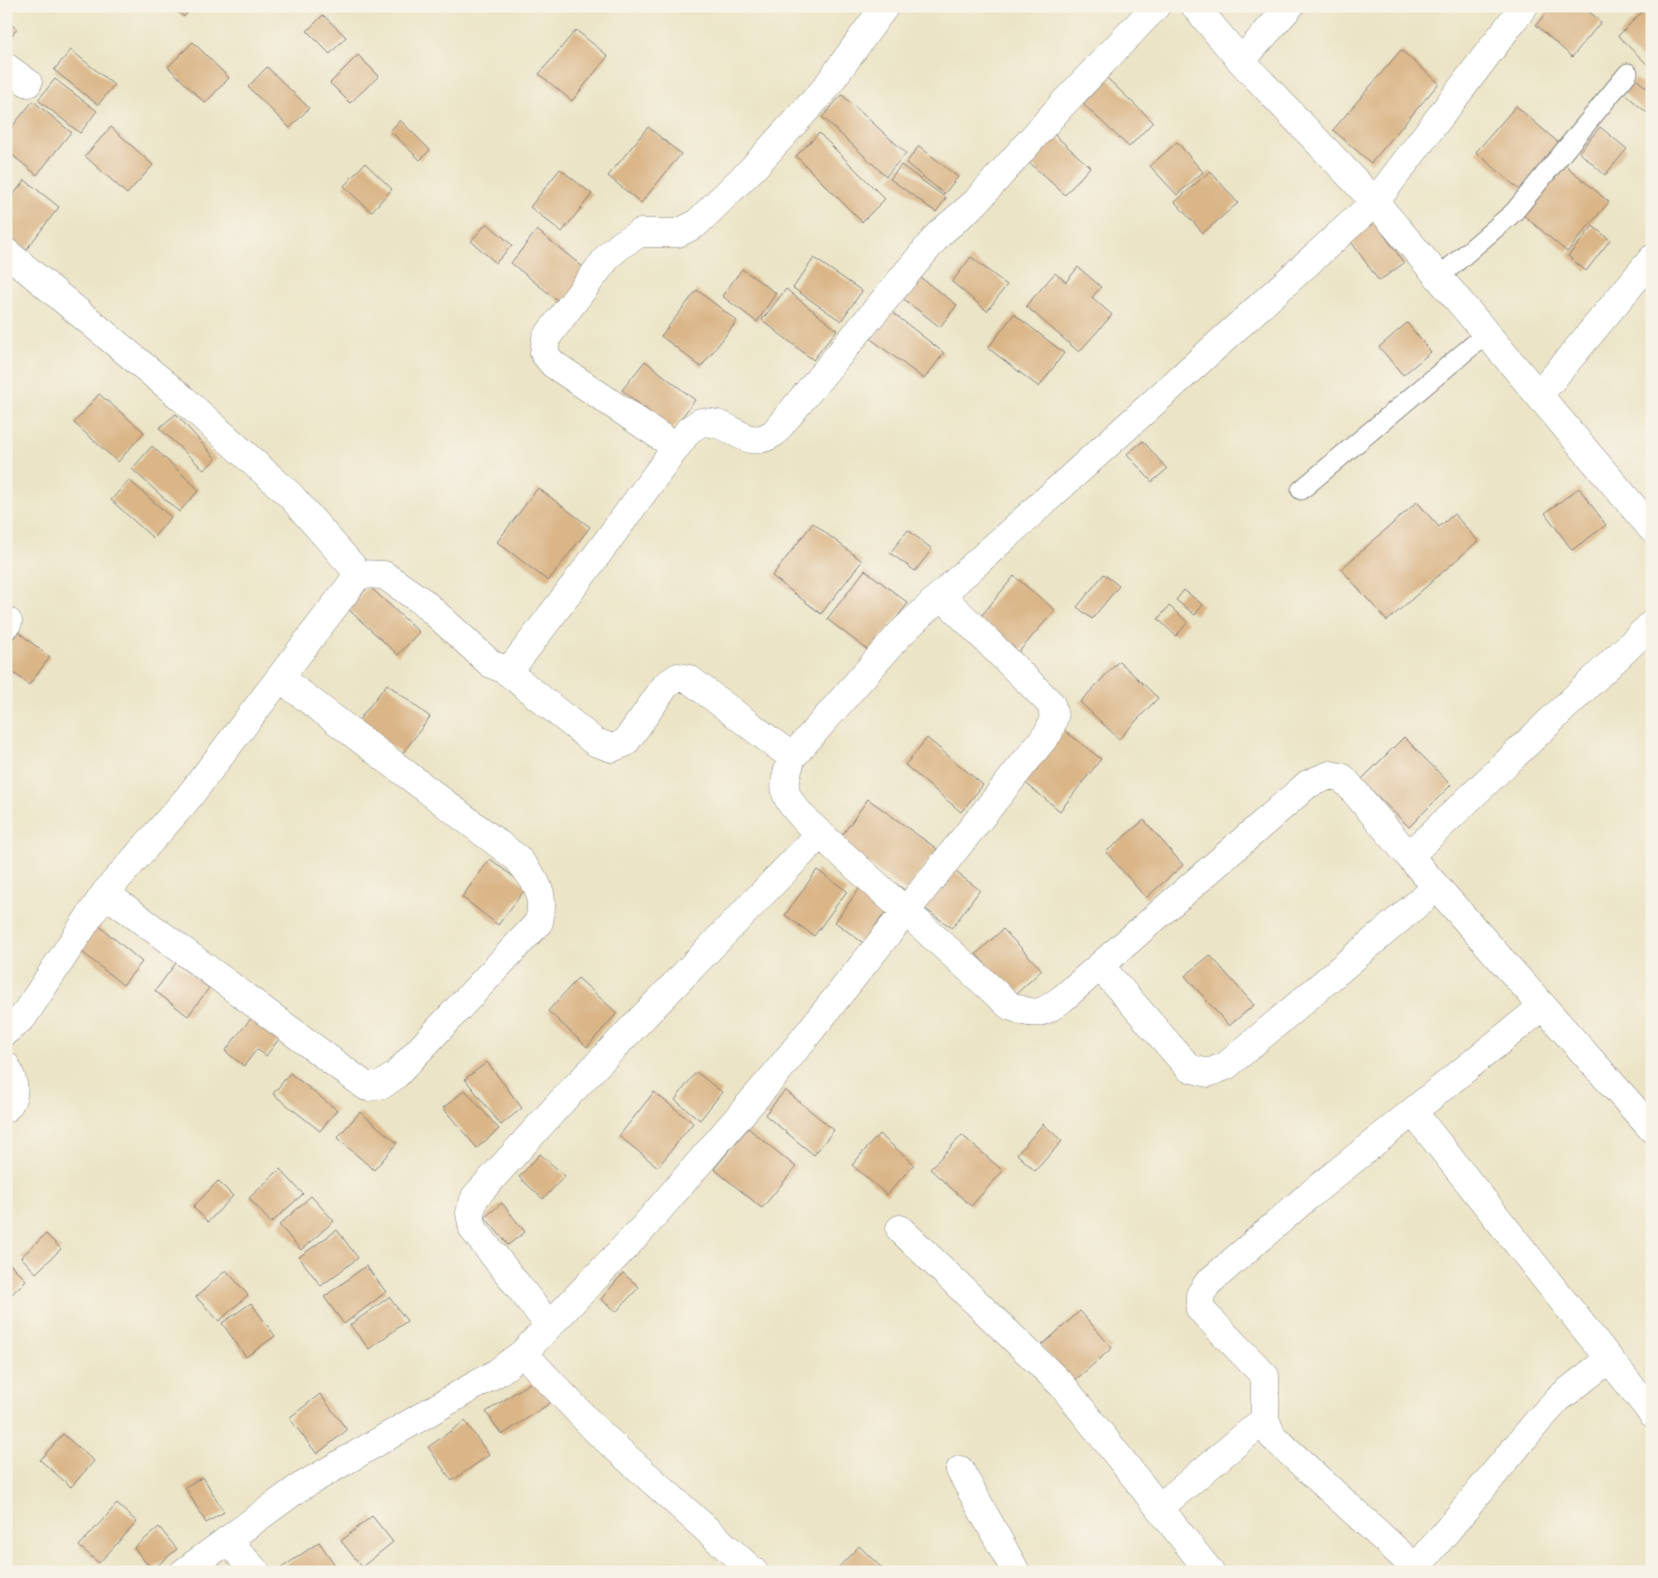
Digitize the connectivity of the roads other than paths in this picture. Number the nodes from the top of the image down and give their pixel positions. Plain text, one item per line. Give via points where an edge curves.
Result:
1 (885, 6) edge
2 (1156, 6) edge
3 (1195, 6) edge
4 (1290, 6) edge
5 (1524, 6) edge
6 (1241, 61) junction
7 (6, 67) edge
8 (1628, 73) dead end
9 (28, 83) dead end
10 (1375, 202) junction
11 (6, 252) edge
12 (1652, 259) edge
13 (1439, 277) junction
14 (1486, 334) junction
15 (1539, 395) junction
16 (676, 447) junction
17 (1301, 490) dead end
18 (1652, 529) edge
19 (360, 574) junction
20 (941, 595) junction
21 (1652, 624) edge
22 (505, 670) junction
23 (280, 678) junction
24 (792, 757) junction
25 (820, 834) junction
26 (1408, 856) junction
27 (1436, 888) junction
28 (105, 893) junction
29 (904, 910) junction
30 (1100, 966) junction
31 (1542, 1007) junction
32 (6, 1031) edge
33 (6, 1066) edge
34 (6, 1108) edge
35 (1413, 1112) junction
36 (1652, 1129) edge
37 (900, 1228) dead end
38 (549, 1325) junction
39 (523, 1353) junction
40 (1609, 1359) junction
41 (1652, 1413) edge
42 (1265, 1419) junction
43 (960, 1470) dead end
44 (1159, 1508) junction
45 (227, 1540) junction
46 (1418, 1570) edge
47 (184, 1572) edge
48 (256, 1572) edge
49 (754, 1572) edge
50 (1016, 1572) edge
51 (1210, 1572) edge

1 - 16 street via 824,90 696,224 678,233 640,233 622,244 609,255 546,338 544,353 553,364
2 - 16 street via 976,202 939,234 774,433 764,440 750,440 717,424 701,422 688,430
3 - 6 street
4 - 6 street
5 - 10 street
6 - 10 street
7 - 9 street
8 - 13 lane via 1514,212
10 - 13 street
10 - 20 street
11 - 19 street via 182,398 290,495
12 - 15 street
13 - 14 street
14 - 15 street
14 - 17 lane
15 - 18 street
16 - 22 street via 522,654
19 - 22 street via 384,575 423,602 492,664
19 - 23 street
20 - 24 street via 900,634
20 - 29 street via 1051,704 1054,717 1049,732
21 - 26 street
22 - 24 street via 595,742 612,748 625,743 666,685 678,677 689,679
23 - 28 street via 188,798
23 - 28 street via 516,858 539,886 543,904 539,922 396,1075 382,1085 366,1087
24 - 25 street via 783,782 791,804
25 - 29 street
25 - 38 street via 562,1101 475,1197 470,1213 473,1229
26 - 27 street
26 - 30 street via 1343,778 1330,775 1308,784
27 - 30 street via 1226,1066 1208,1074 1190,1068
27 - 31 street
28 - 32 street via 23,1017
29 - 30 street via 1010,1006 1029,1014 1045,1011
29 - 38 street via 768,1083 643,1228
31 - 35 street
31 - 36 street
33 - 34 street via 15,1091
35 - 40 street
35 - 42 street via 1307,1197 1208,1283 1200,1295 1200,1310 1264,1376
37 - 44 street via 1062,1385
38 - 39 street
39 - 45 street via 498,1372 297,1489
39 - 49 street via 596,1430
40 - 41 street
40 - 46 street via 1558,1399 1537,1422
42 - 44 street
42 - 46 street via 1272,1436 1284,1448
43 - 50 street
44 - 51 street
45 - 47 street
45 - 48 street

